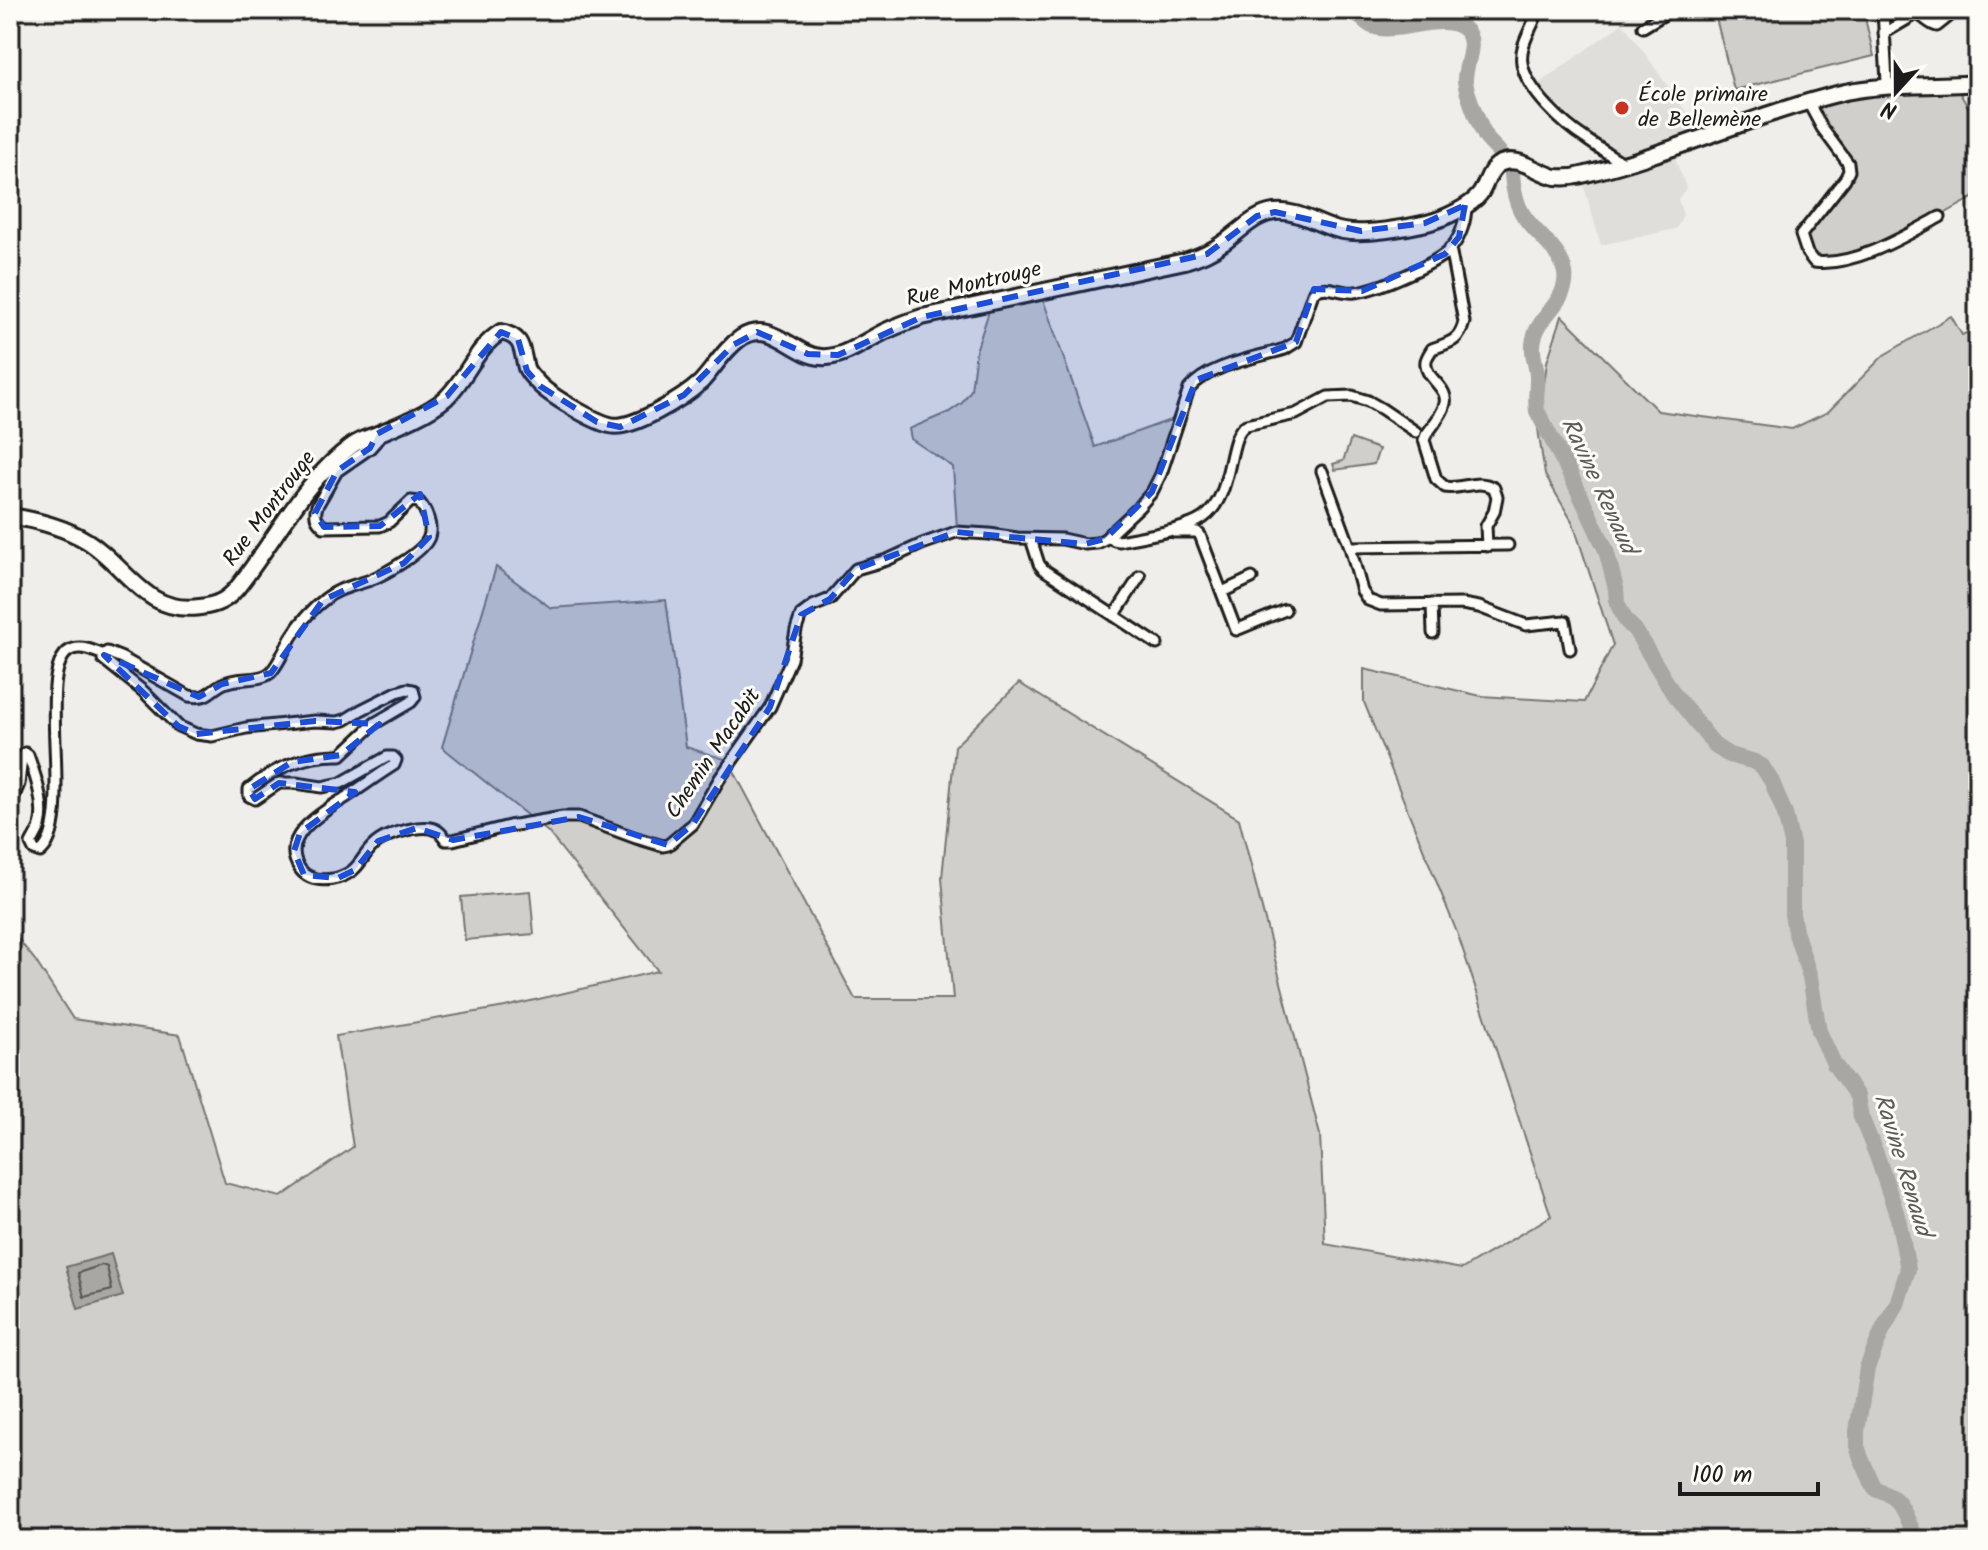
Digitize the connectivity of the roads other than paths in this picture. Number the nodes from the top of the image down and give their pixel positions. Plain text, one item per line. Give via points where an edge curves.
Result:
1 (1538, 10) edge
2 (1671, 10) edge
3 (1883, 10) edge
4 (1957, 10) edge
5 (1643, 27) dead end
6 (1884, 33) junction
7 (1978, 83) edge
8 (1890, 87) junction
9 (1808, 102) junction
10 (1623, 163) junction
11 (1465, 205) junction
12 (1940, 217) dead end
13 (1450, 248) junction
14 (1416, 432) dead end
15 (377, 434) junction
16 (1322, 471) dead end
17 (10, 516) edge
18 (1166, 530) junction
19 (1110, 533) junction
20 (1031, 539) junction
21 (1508, 545) dead end
22 (1487, 546) junction
23 (1350, 547) junction
24 (1140, 576) dead end
25 (1252, 578) dead end
26 (1222, 592) junction
27 (1432, 604) junction
28 (1285, 610) dead end
29 (1114, 616) junction
30 (1433, 633) dead end
31 (1157, 644) dead end
32 (1570, 649) dead end
33 (104, 655) junction
34 (10, 806) edge

1 - 10 street via 1522,63 1533,88 1583,138
2 - 5 street
3 - 6 street
4 - 6 street via 1937,26 1916,14
6 - 8 street
7 - 8 main road, Rue Montrouge
8 - 9 main road, Rue Montrouge
9 - 10 main road, Rue Montrouge
9 - 12 street via 1849,171 1801,235 1814,262 1859,256
10 - 11 main road, Rue Montrouge via 1570,178 1516,161 1498,164 1482,192
11 - 13 street via 1459,237
11 - 15 main road, Rue Montrouge via 1425,223 1361,231 1344,231 1291,212 1257,216 1207,254 922,317 838,355 808,354 771,333 757,332 733,345 684,395 620,427 597,422 540,386 527,371 518,339 501,332 434,407
13 - 19 street, Chemin Macabit via 1389,283 1351,293 1317,289 1296,342 1196,380 1152,492
13 - 22 street via 1464,322 1461,334 1432,349 1426,360 1445,399 1424,440 1436,479 1445,487 1485,483 1494,488 1497,497 1486,526
14 - 18 street, Chemin Macabit via 1352,396 1328,397 1296,414 1246,425 1236,437 1224,489 1214,507 1194,524
15 - 17 main road, Rue Montrouge via 357,442 321,472 237,588 227,600 210,606 175,608 152,599 72,532
15 - 33 street via 370,448 337,471 317,506 316,520 324,527 380,526 411,501 419,502 429,537 404,563 323,600 294,633 271,673 222,684 209,695 189,696 122,658
16 - 23 street
18 - 19 street, Chemin Macabit via 1119,541
18 - 26 street via 1200,535
19 - 20 street, Chemin Macabit via 1085,544
20 - 29 street via 1043,569
20 - 33 street, Chemin Macabit via 956,532 856,569 830,599 801,615 791,659 770,707 693,824 663,846 579,817 453,840 438,830 417,828 378,841 355,870 319,881 304,875 295,862 300,833 396,760 387,757 341,783 322,787 279,783 255,799 249,789 292,762 341,755 375,723 411,702 413,690 397,692 337,722 246,728 212,736 178,726
21 - 22 street
22 - 23 street
23 - 27 street via 1368,600 1381,605
24 - 29 street
25 - 26 street
26 - 28 street via 1236,630
27 - 30 street
27 - 32 street via 1479,607 1526,625 1565,621
29 - 31 street
33 - 34 street via 75,648 59,663 53,828 45,849 34,850 31,844 41,809 36,776 25,753

